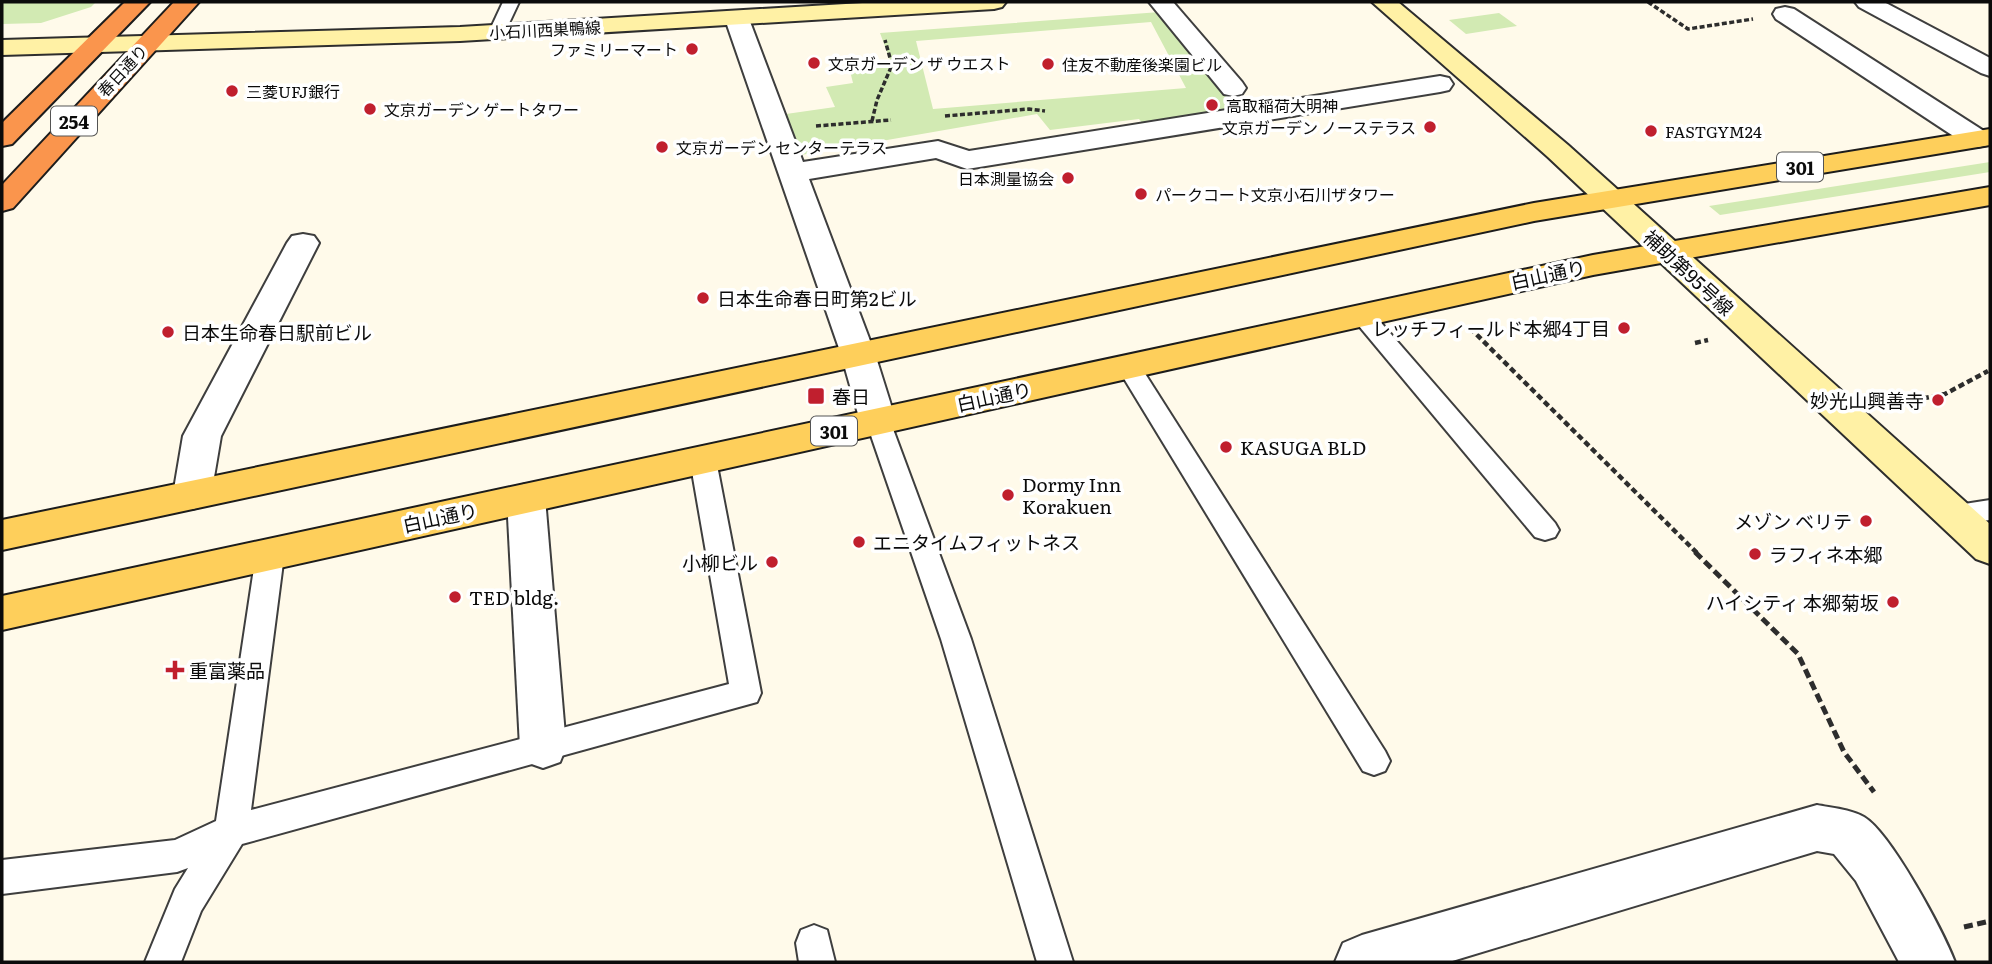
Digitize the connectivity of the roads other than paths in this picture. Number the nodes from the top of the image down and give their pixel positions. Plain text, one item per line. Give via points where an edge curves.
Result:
1 (138, 2) edge
2 (187, 2) edge
3 (511, 2) edge
4 (994, 2) edge
5 (1161, 2) edge
6 (1384, 2) edge
7 (1867, 2) edge
8 (820, 8) edge
9 (1785, 14) road end
10 (737, 19) junction
11 (497, 32) junction
12 (148, 43) junction
13 (96, 44) junction
14 (2, 48) edge
15 (1990, 68) edge
16 (1440, 84) dead end
17 (1233, 88) dead end
18 (2, 138) edge
19 (1984, 138) edge
20 (792, 173) junction
21 (1990, 196) edge
22 (1610, 198) junction
23 (2, 202) edge
24 (303, 243) dead end
25 (1666, 251) junction
26 (1362, 315) junction
27 (858, 354) junction
28 (1129, 366) junction
29 (878, 421) junction
30 (703, 460) junction
31 (192, 495) junction
32 (526, 498) junction
33 (1990, 510) edge
34 (1955, 514) junction
35 (1545, 530) dead end
36 (2, 535) edge
37 (1990, 548) edge
38 (270, 555) junction
39 (2, 613) edge
40 (543, 747) junction
41 (1374, 761) dead end
42 (232, 831) junction
43 (2, 877) edge
44 (1944, 945) edge
45 (163, 962) edge
46 (1055, 962) edge
47 (1362, 962) edge

1 - 13 highway, 春日通り / 254
2 - 12 highway, 春日通り / 254
3 - 11 lane
4 - 8 main road, 小石川西巣鴨線 via 874,10
5 - 17 street
6 - 22 main road, 補助第95号線
7 - 15 street
8 - 10 main road, 小石川西巣鴨線
9 - 19 street
10 - 11 main road, 小石川西巣鴨線
10 - 20 street
11 - 12 main road, 小石川西巣鴨線
12 - 13 main road, 小石川西巣鴨線
12 - 23 highway, 春日通り / 254
13 - 14 main road, 小石川西巣鴨線
13 - 18 highway, 春日通り / 254
16 - 20 street via 967,160 938,149
19 - 22 main road, 301
20 - 27 street
21 - 25 main road, 白山通り / 301
22 - 25 main road, 補助第95号線
22 - 27 main road, 301
24 - 31 street via 202,436
25 - 26 main road, 白山通り / 301
25 - 34 main road, 補助第95号線
26 - 28 main road, 白山通り / 301
26 - 35 lane
27 - 29 street
27 - 31 main road, 301
28 - 29 main road, 白山通り / 301
28 - 41 lane
29 - 30 main road, 白山通り / 301
29 - 46 lane via 956,639
30 - 32 main road, 白山通り / 301
30 - 40 lane via 746,693
31 - 36 main road, 301
32 - 38 main road, 白山通り / 301
32 - 40 street
33 - 34 lane
34 - 37 main road, 補助第95号線
38 - 39 main road, 白山通り / 301
38 - 42 lane
40 - 42 lane
42 - 43 lane via 177,856
42 - 45 lane via 187,901
44 - 47 street via 1848,834 1817,828

